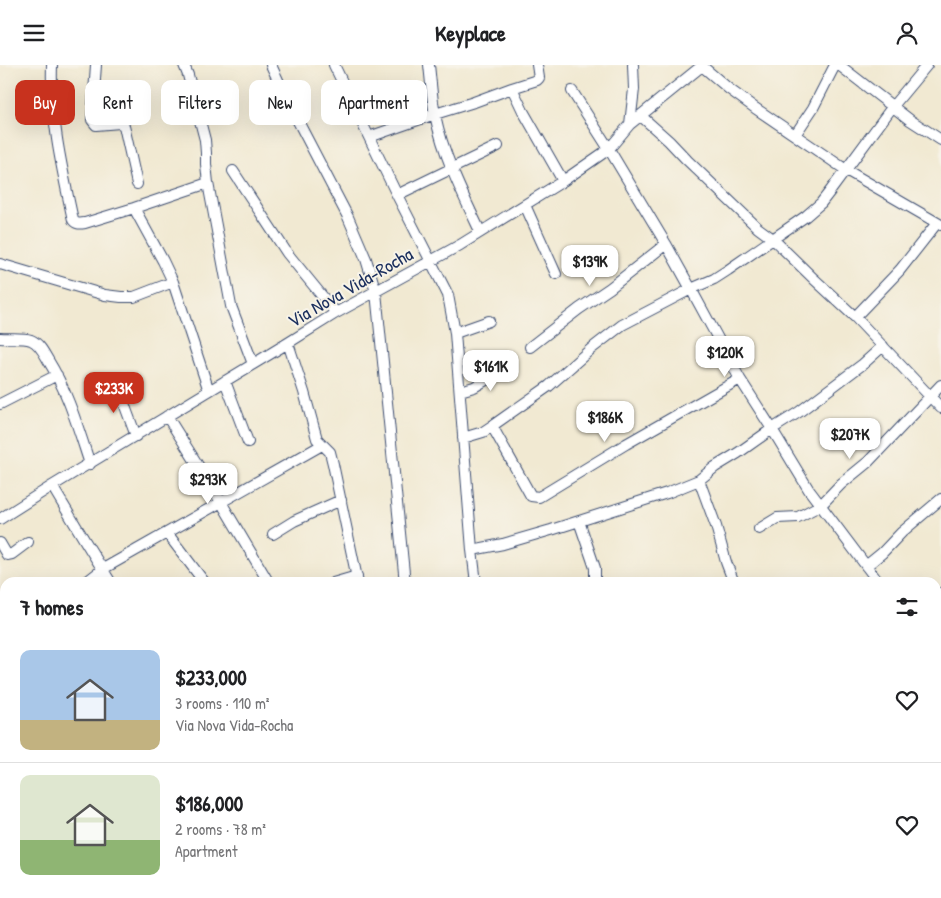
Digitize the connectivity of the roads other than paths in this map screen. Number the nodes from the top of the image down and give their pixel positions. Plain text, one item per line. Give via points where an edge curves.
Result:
1 (52, 65) edge
2 (96, 65) edge
3 (184, 65) edge
4 (272, 65) edge
5 (334, 65) edge
6 (429, 65) edge
7 (537, 65) edge
8 (633, 65) edge
9 (835, 65) edge
10 (839, 65) edge
11 (927, 65) edge
12 (702, 66) edge
13 (512, 88) junction
14 (572, 91) dead end
15 (893, 106) junction
16 (435, 114) junction
17 (641, 116) junction
18 (630, 124) junction
19 (795, 135) junction
20 (369, 137) junction
21 (941, 140) edge
22 (498, 146) dead end
23 (609, 149) junction
24 (451, 169) junction
25 (846, 170) junction
26 (233, 171) dead end
27 (562, 181) junction
28 (208, 183) junction
29 (137, 184) dead end
30 (397, 195) junction
31 (525, 205) junction
32 (134, 208) junction
33 (939, 224) edge
34 (480, 231) junction
35 (774, 239) junction
36 (666, 244) junction
37 (432, 261) junction
38 (0, 264) edge
39 (556, 275) dead end
40 (174, 282) junction
41 (691, 289) junction
42 (376, 291) junction
43 (336, 313) junction
44 (856, 317) junction
45 (489, 321) dead end
46 (455, 333) junction
47 (0, 338) edge
48 (288, 343) junction
49 (883, 345) junction
50 (530, 347) dead end
51 (253, 364) junction
52 (510, 366) dead end
53 (57, 375) junction
54 (740, 379) junction
55 (225, 381) junction
56 (118, 384) dead end
57 (941, 385) edge
58 (209, 391) junction
59 (460, 391) junction
60 (930, 396) junction
61 (0, 404) edge
62 (941, 408) edge
63 (167, 416) junction
64 (492, 427) junction
65 (772, 429) junction
66 (136, 436) junction
67 (463, 437) junction
68 (248, 442) dead end
69 (322, 445) junction
70 (90, 464) junction
71 (699, 480) junction
72 (52, 486) junction
73 (941, 499) edge
74 (341, 500) junction
75 (221, 502) junction
76 (821, 505) junction
77 (0, 519) edge
78 (579, 521) junction
79 (759, 529) dead end
80 (167, 533) junction
81 (272, 534) dead end
82 (28, 542) dead end
83 (0, 543) edge
84 (472, 550) junction
85 (866, 566) junction
86 (104, 569) junction
87 (93, 577) edge
88 (108, 577) edge
89 (200, 577) edge
90 (265, 577) edge
91 (358, 577) edge
92 (404, 577) edge
93 (475, 577) edge
94 (595, 577) edge
95 (732, 577) edge
96 (872, 577) edge

1 - 32 street via 53,111 73,220 79,225
2 - 29 street via 92,119 96,125 120,123 124,126
3 - 28 street via 205,140
4 - 42 street via 351,224
5 - 20 street
6 - 16 street
7 - 13 street via 537,80
8 - 18 street
9 - 19 street
10 - 15 street
11 - 15 street
12 - 17 street, Via Nova Vida-Rocha
12 - 19 street
13 - 16 street
13 - 27 street
14 - 23 street
15 - 21 street
15 - 25 street
16 - 20 street
16 - 24 street
17 - 18 street, Via Nova Vida-Rocha
17 - 35 street via 758,228
18 - 23 street, Via Nova Vida-Rocha
19 - 25 street
20 - 30 street
22 - 24 street
23 - 27 street, Via Nova Vida-Rocha
23 - 36 street
24 - 30 street
24 - 34 street
25 - 33 street
25 - 35 street via 820,203
26 - 43 street via 287,253
27 - 31 street, Via Nova Vida-Rocha
28 - 32 street
28 - 51 street via 231,306
30 - 37 street
31 - 34 street, Via Nova Vida-Rocha
31 - 39 street
32 - 40 street
33 - 44 street
34 - 37 street, Via Nova Vida-Rocha
35 - 41 street via 714,279
35 - 44 street
36 - 41 street
36 - 50 street
37 - 42 street, Via Nova Vida-Rocha
37 - 46 street via 448,295
38 - 40 street via 121,297 134,297
40 - 58 street
41 - 54 street
41 - 64 street via 622,325 549,386
42 - 43 street, Via Nova Vida-Rocha
42 - 92 street
43 - 48 street, Via Nova Vida-Rocha
44 - 49 street
45 - 46 street
46 - 59 street
47 - 53 street via 31,340
48 - 51 street, Via Nova Vida-Rocha
48 - 69 street via 317,439
49 - 60 street
49 - 65 street via 839,383
51 - 55 street, Via Nova Vida-Rocha
52 - 59 street via 474,387
53 - 61 street
53 - 70 street via 71,405
54 - 64 street via 539,497 531,496
54 - 65 street
55 - 58 street, Via Nova Vida-Rocha
55 - 68 street
56 - 66 street
57 - 60 street
58 - 63 street, Via Nova Vida-Rocha
59 - 67 street
60 - 62 street
60 - 76 street via 868,462
63 - 66 street, Via Nova Vida-Rocha
63 - 75 street
64 - 67 street
65 - 71 street
65 - 76 street
66 - 70 street, Via Nova Vida-Rocha
67 - 84 street
69 - 74 street via 330,452 334,463
69 - 75 street
70 - 72 street, Via Nova Vida-Rocha
71 - 78 street
71 - 95 street
72 - 77 street, Via Nova Vida-Rocha
72 - 86 street
73 - 85 street
74 - 81 street
74 - 91 street
75 - 80 street
75 - 90 street
76 - 79 street via 798,517 777,518
76 - 85 street
78 - 84 street
78 - 94 street
80 - 86 street
80 - 89 street
82 - 83 street via 12,555 7,555
84 - 93 street
85 - 96 street
86 - 87 street
86 - 88 street

